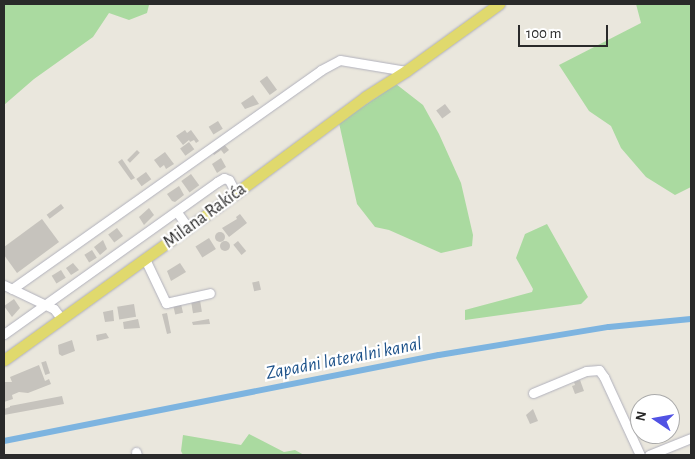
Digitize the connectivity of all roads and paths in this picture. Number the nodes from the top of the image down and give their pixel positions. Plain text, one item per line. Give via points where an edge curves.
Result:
1 (499, 4) edge
2 (406, 71) junction
3 (236, 193) junction
4 (177, 212) junction
5 (188, 228) junction
6 (145, 259) junction
7 (8, 287) edge
8 (210, 293) dead end
9 (44, 305) junction
10 (61, 318) junction
11 (4, 334) edge
12 (4, 360) edge
13 (533, 393) dead end
14 (691, 438) edge
15 (640, 455) edge
16 (649, 455) edge

1 - 2 main road, Milana Rakića
2 - 3 main road, Milana Rakića via 365,97
2 - 7 street via 340,60 321,70
3 - 4 street via 229,180 224,178
3 - 5 main road, Milana Rakića
4 - 5 street
4 - 9 street
5 - 6 main road, Milana Rakića
6 - 8 street via 166,303
6 - 10 main road, Milana Rakića
7 - 9 street
9 - 10 street via 54,309
9 - 11 street
10 - 12 main road, Milana Rakića
13 - 15 street via 586,371 599,370
14 - 16 street

